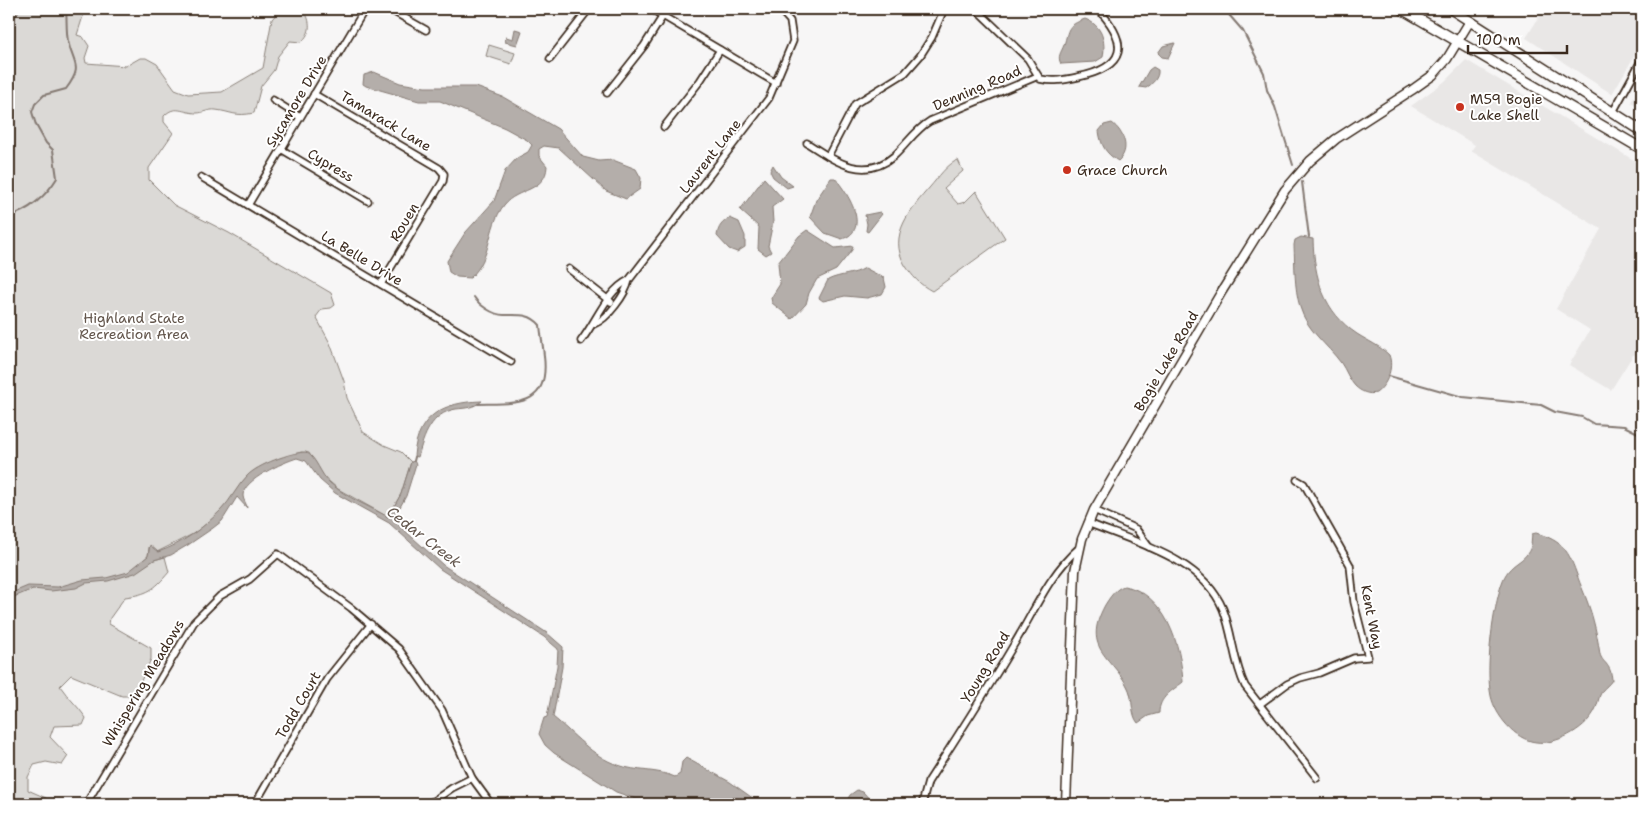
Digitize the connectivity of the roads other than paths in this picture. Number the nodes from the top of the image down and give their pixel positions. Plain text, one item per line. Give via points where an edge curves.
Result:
1 (13, 9) edge
2 (365, 9) edge
3 (389, 9) edge
4 (589, 9) edge
5 (651, 9) edge
6 (779, 9) edge
7 (944, 9) edge
8 (976, 9) edge
9 (1098, 9) edge
10 (1402, 9) edge
11 (1451, 9) edge
12 (662, 16) junction
13 (9, 18) edge
14 (1470, 21) junction
15 (426, 30) dead end
16 (1458, 41) junction
17 (720, 50) junction
18 (550, 59) dead end
19 (1642, 59) edge
20 (1038, 76) junction
21 (776, 83) junction
22 (607, 93) dead end
23 (314, 94) junction
24 (273, 100) dead end
25 (1613, 112) junction
26 (300, 117) junction
27 (1601, 125) junction
28 (664, 127) dead end
29 (1642, 131) edge
30 (807, 143) dead end
31 (281, 149) junction
32 (1642, 149) edge
33 (828, 156) junction
34 (443, 172) joint
35 (201, 177) dead end
36 (368, 201) dead end
37 (248, 205) junction
38 (569, 270) dead end
39 (629, 280) junction
40 (381, 284) junction
41 (608, 300) junction
42 (614, 305) junction
43 (594, 324) junction
44 (581, 341) dead end
45 (511, 362) dead end
46 (1297, 480) dead end
47 (1094, 510) junction
48 (1088, 522) junction
49 (1149, 547) junction
50 (1079, 548) junction
51 (371, 624) junction
52 (1260, 704) junction
53 (472, 778) junction
54 (1317, 778) dead end
55 (86, 804) edge
56 (255, 804) edge
57 (429, 804) edge
58 (491, 804) edge
59 (922, 804) edge
60 (1066, 804) edge

1 - 13 street
2 - 23 street, Sycamore Drive
3 - 15 street
4 - 18 street
5 - 12 street
6 - 21 street, Laurent Lane via 790,21 793,37
7 - 33 street via 932,38 905,73 855,104
8 - 20 street via 1028,59
9 - 20 street, Denning Road via 1119,39 1118,52 1111,65 1099,73 1052,82
10 - 16 highway
11 - 14 highway
12 - 17 street
12 - 22 street via 644,46
14 - 16 main road, Bogie Lake Road
14 - 25 highway
16 - 27 highway
16 - 47 main road, Bogie Lake Road via 1433,75 1336,138 1305,166 1285,190
17 - 21 street
17 - 28 street
19 - 25 street
20 - 33 street, Denning Road via 930,121 920,127 894,156 876,168 857,168
21 - 39 street, Laurent Lane via 760,112
23 - 26 street, Sycamore Drive
23 - 34 street, Tamarack Lane
24 - 26 street
25 - 27 highway via 1611,120
25 - 29 highway
26 - 31 street, Sycamore Drive
27 - 32 highway
30 - 33 street, Denning Road
31 - 36 street, Cypress
31 - 37 street, Sycamore Drive
34 - 40 street, Rouen via 443,181
35 - 37 street, La Belle Drive
37 - 40 street, La Belle Drive
38 - 41 street
39 - 41 street, Laurent Lane via 621,284
39 - 42 street, Laurent Lane
40 - 45 street, La Belle Drive
41 - 42 street
41 - 43 street, Laurent Lane via 595,316
42 - 43 street, Laurent Lane via 602,322
43 - 44 street, Laurent Lane
46 - 52 street, Kent Way via 1304,484 1346,555 1368,657 1354,658 1300,678
47 - 48 main road, Bogie Lake Road
47 - 49 street via 1136,529
48 - 49 street
48 - 50 main road, Bogie Lake Road
49 - 52 street via 1192,571 1213,591 1223,611 1239,674
50 - 59 street, Young Road via 1059,566 928,782
50 - 60 main road, Bogie Lake Road via 1073,587
51 - 53 street, Whispering Meadows via 399,649 442,710
51 - 55 street, Whispering Meadows via 278,554 250,579 220,596 194,622
51 - 56 street, Todd Court via 327,679
52 - 54 street
53 - 57 street
53 - 58 street, Whispering Meadows

